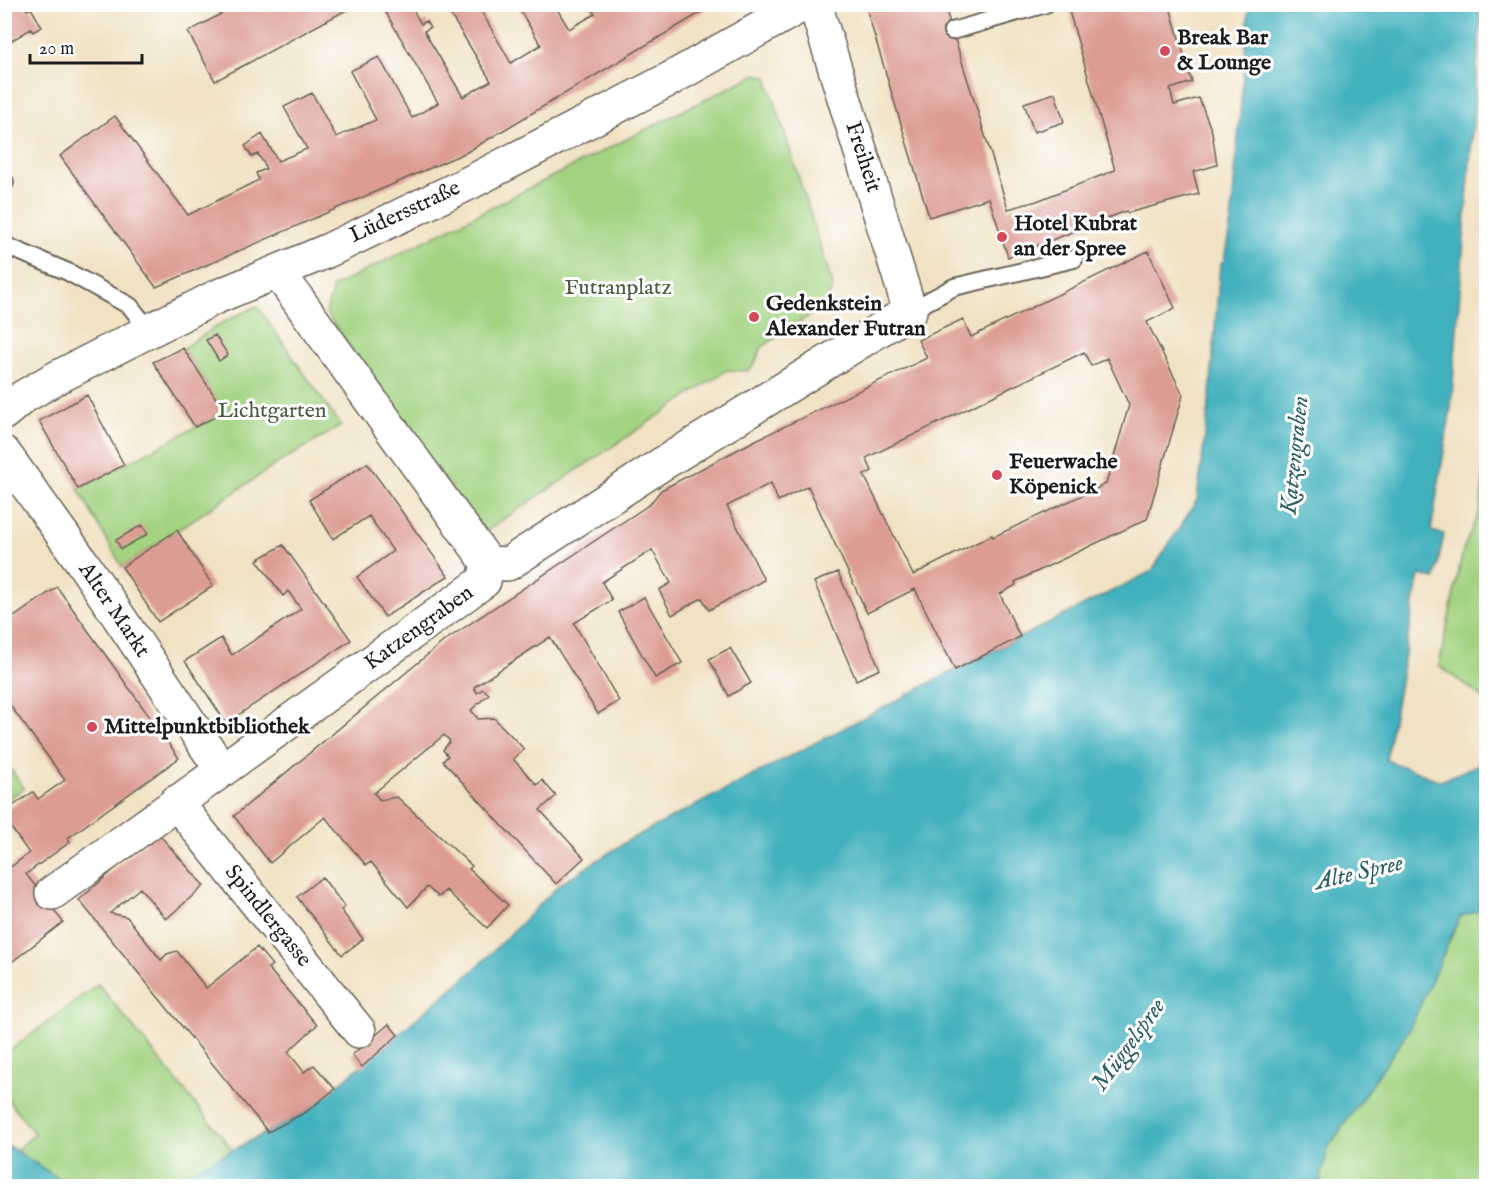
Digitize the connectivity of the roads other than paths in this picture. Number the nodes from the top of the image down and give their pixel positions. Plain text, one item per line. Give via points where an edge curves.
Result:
1 (804, 4) edge
2 (815, 4) edge
3 (1046, 4) edge
4 (952, 31) dead end
5 (4, 244) edge
6 (1074, 259) dead end
7 (278, 272) junction
8 (910, 311) junction
9 (149, 330) junction
10 (4, 413) edge
11 (4, 453) edge
12 (488, 562) junction
13 (221, 769) junction
14 (176, 802) junction
15 (52, 893) dead end
16 (359, 1031) dead end

1 - 7 street, Lüdersstraße via 471,182
2 - 8 street, Freiheit
3 - 4 lane
5 - 9 lane via 68,272 130,306
6 - 8 lane via 954,287
7 - 9 street, Lüdersstraße
7 - 12 street
8 - 12 street, Katzengraben via 508,564
9 - 10 street, Lüdersstraße via 54,379
11 - 13 street, Alter Markt
12 - 13 street, Katzengraben via 484,581
13 - 14 street, Katzengraben
14 - 15 street, Katzengraben
14 - 16 street, Spindlergasse

